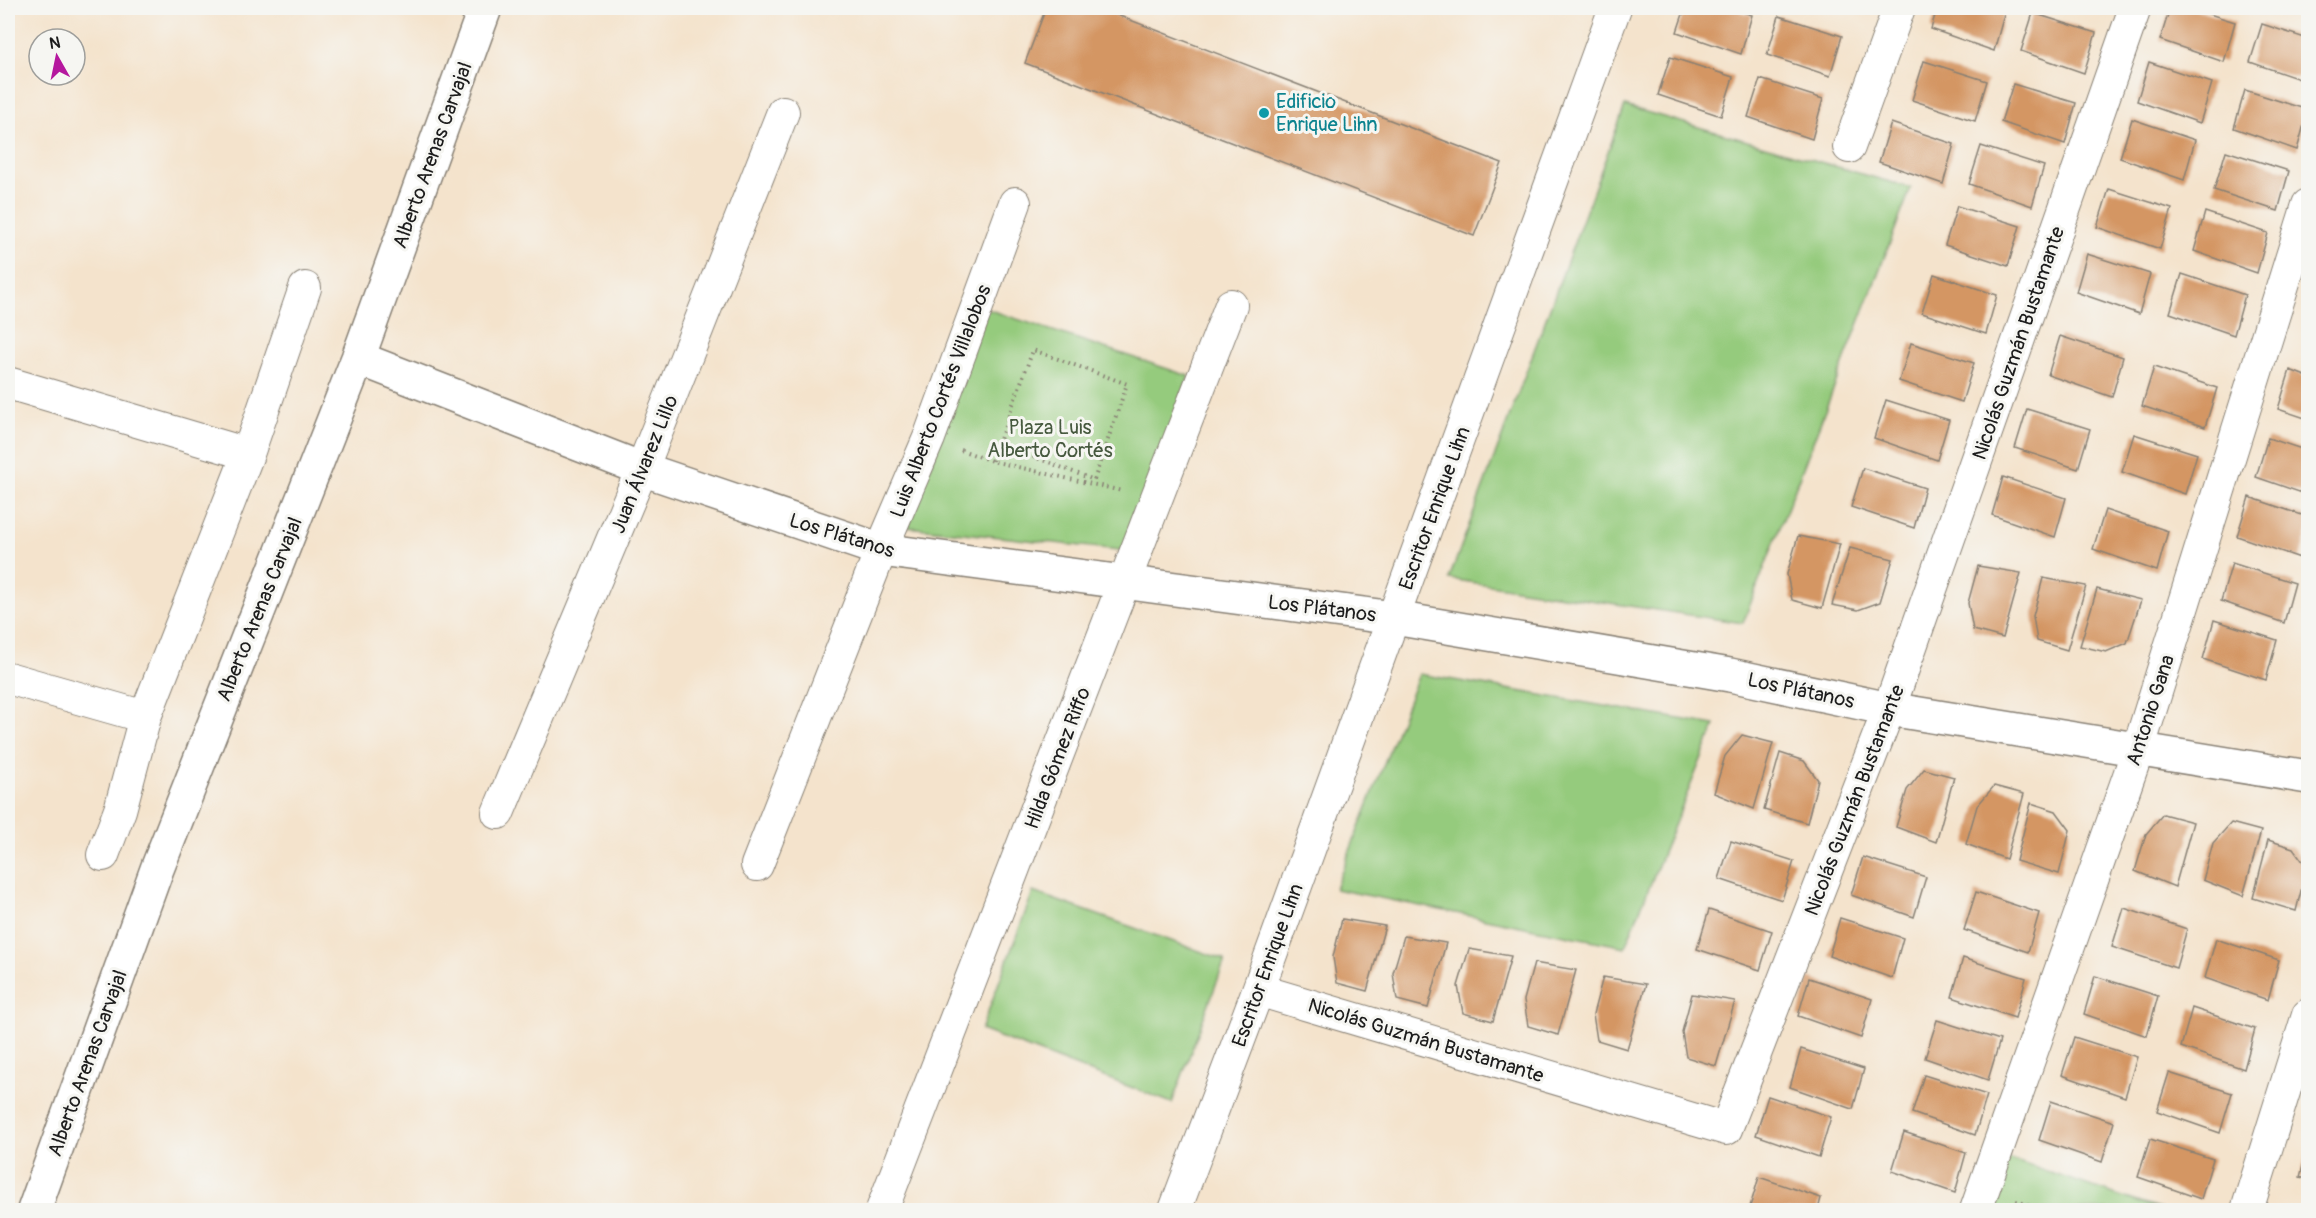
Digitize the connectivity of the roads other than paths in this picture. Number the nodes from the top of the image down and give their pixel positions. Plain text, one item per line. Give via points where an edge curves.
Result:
1 (485, 8) edge
2 (1615, 8) edge
3 (1899, 8) edge
4 (2135, 8) edge
5 (783, 112) dead end
6 (1849, 147) dead end
7 (1015, 203) dead end
8 (2308, 205) edge
9 (304, 288) dead end
10 (1231, 305) dead end
11 (358, 358) junction
12 (8, 383) edge
13 (248, 454) junction
14 (642, 469) junction
15 (881, 550) junction
16 (1125, 583) junction
17 (1394, 618) junction
18 (8, 678) edge
19 (1890, 710) junction
20 (145, 717) junction
21 (2138, 750) junction
22 (2308, 777) edge
23 (498, 813) dead end
24 (103, 855) dead end
25 (757, 865) dead end
26 (1258, 990) junction
27 (2308, 1015) edge
28 (34, 1210) edge
29 (882, 1210) edge
30 (1175, 1210) edge
31 (1976, 1210) edge
32 (2247, 1210) edge

1 - 11 street, Alberto Arenas Carvajal
2 - 17 street, Escritor Enrique Lihn
3 - 6 street
4 - 19 street, Nicolás Guzmán Bustamante
5 - 14 street, Juan Álvarez Lillo
7 - 15 street, Luis Alberto Cortés Villalobos via 929,438
8 - 21 street, Antonio Gana
9 - 13 street
10 - 16 street, Hilda Gómez Riffo
11 - 14 street, Los Plátanos
11 - 28 street, Alberto Arenas Carvajal via 157,869
12 - 13 street
13 - 20 street
14 - 15 street, Los Plátanos
14 - 23 street, Juan Álvarez Lillo
15 - 16 street, Los Plátanos
15 - 25 street, Luis Alberto Cortés Villalobos
16 - 17 street, Los Plátanos
16 - 29 street, Hilda Gómez Riffo
17 - 19 street, Los Plátanos via 1730,675
17 - 26 street, Escritor Enrique Lihn
18 - 20 street
19 - 21 street, Los Plátanos
19 - 26 street, Nicolás Guzmán Bustamante via 1726,1129
20 - 24 street via 120,810
21 - 22 street, Los Plátanos
21 - 31 street, Antonio Gana
26 - 30 street, Escritor Enrique Lihn
27 - 32 street

